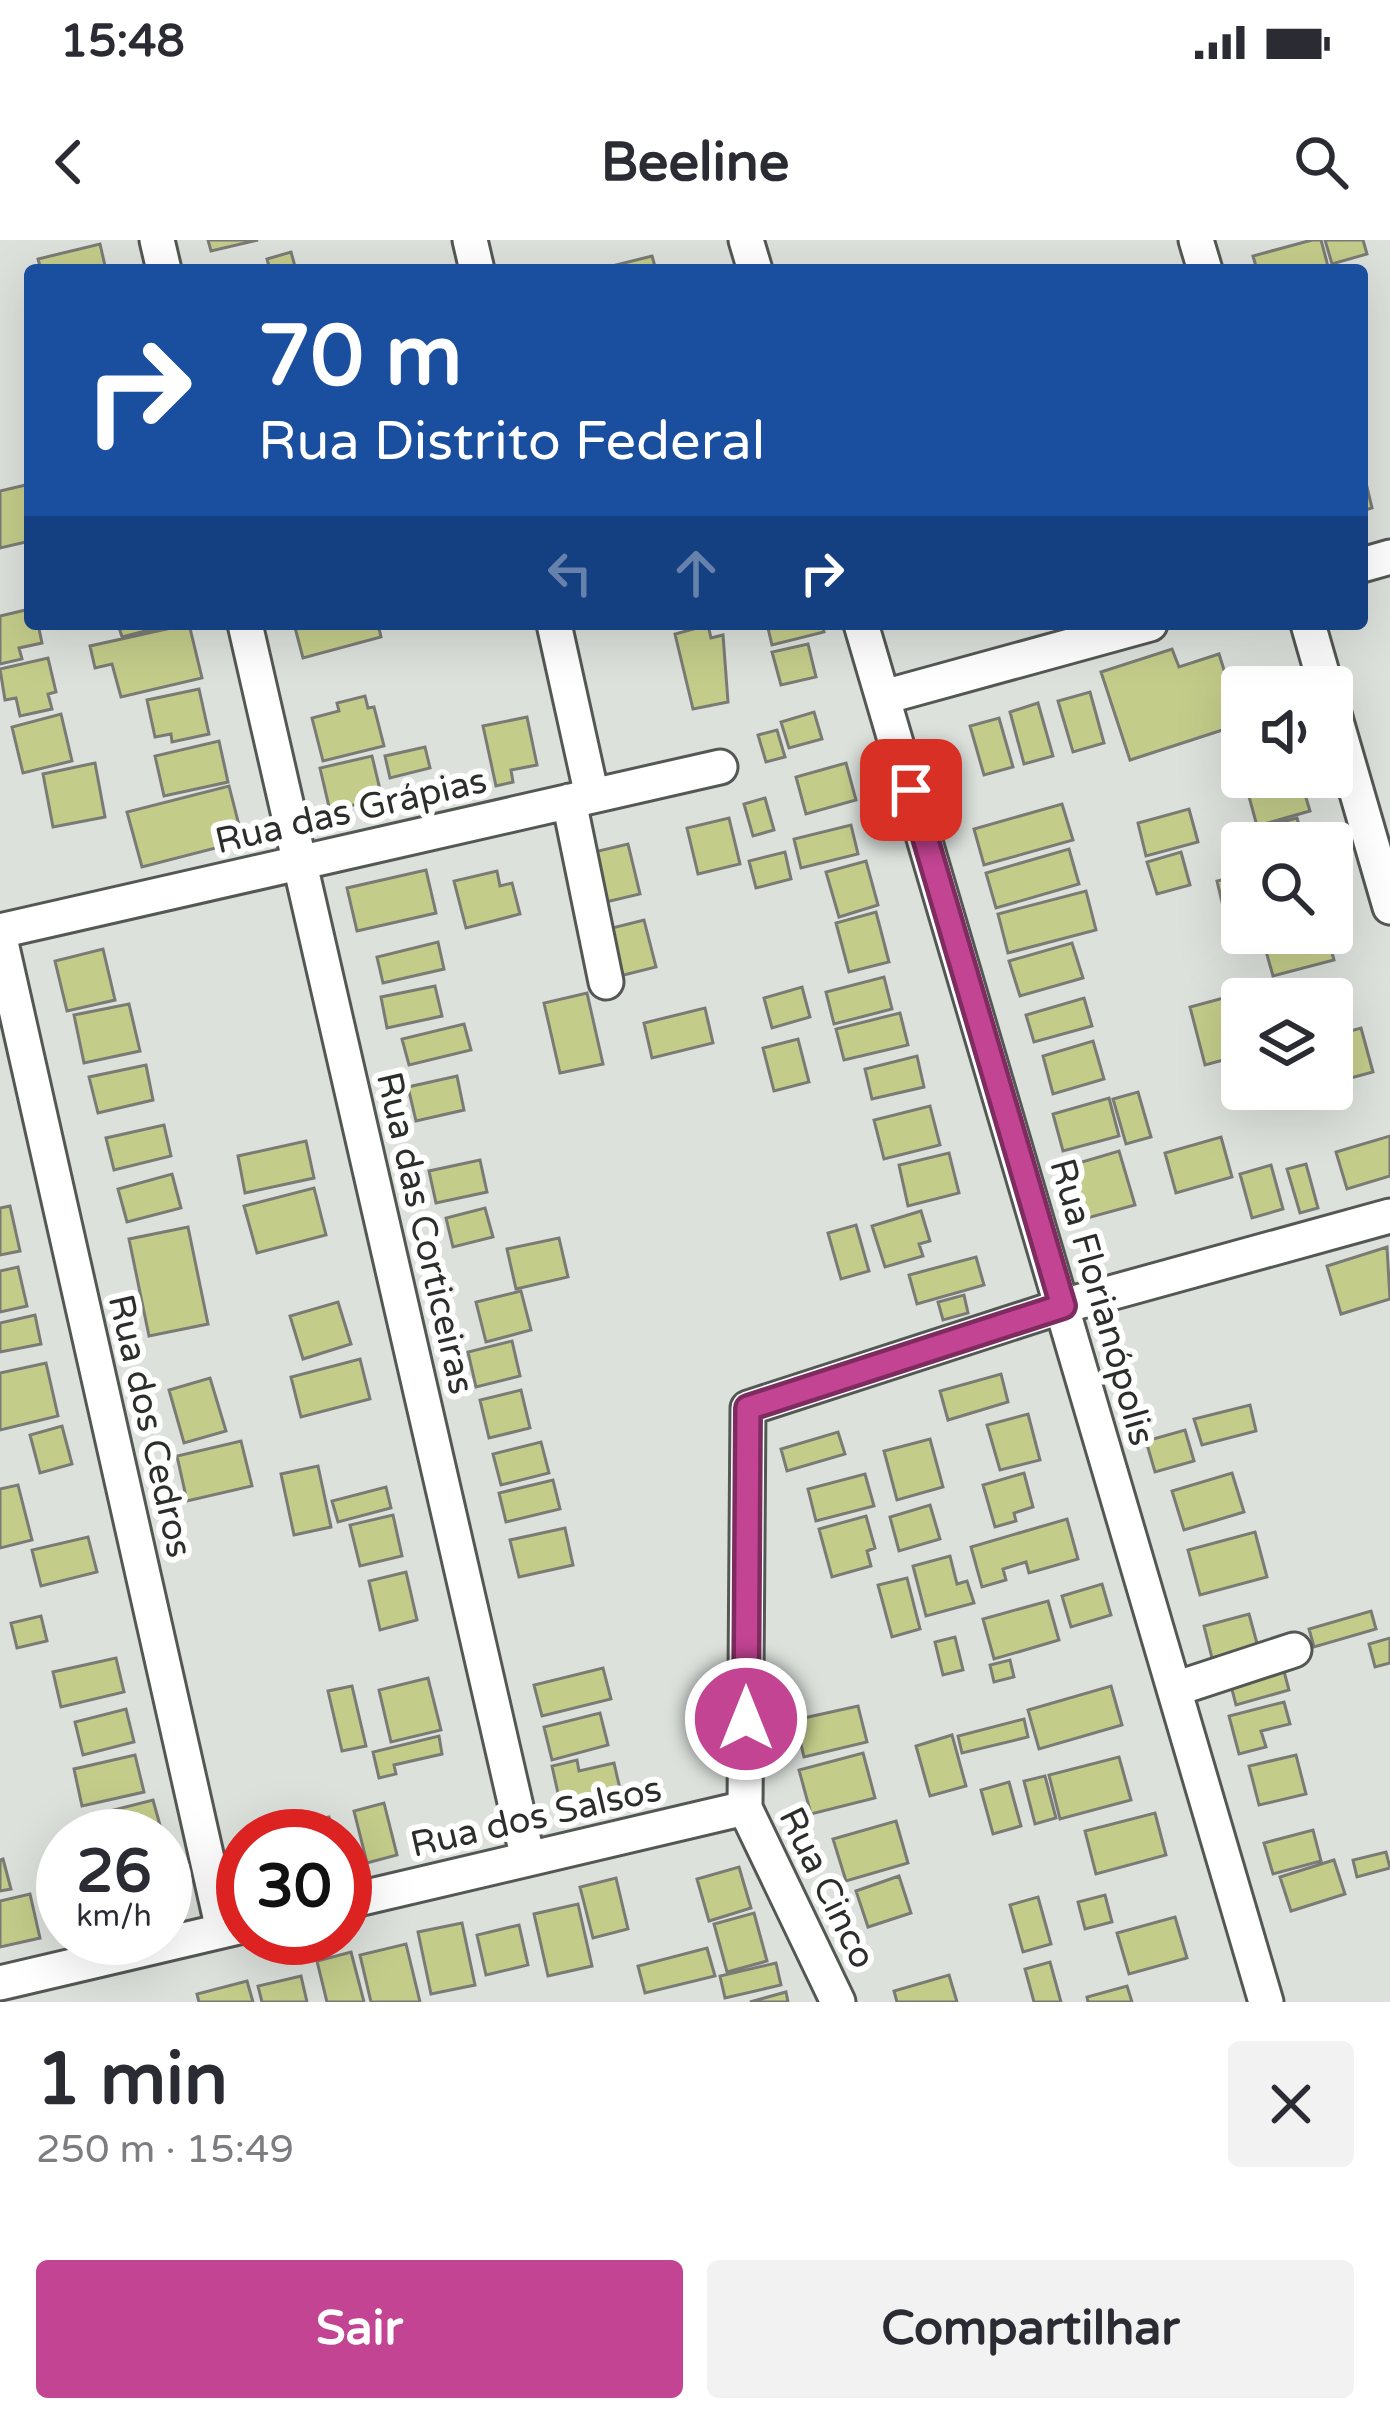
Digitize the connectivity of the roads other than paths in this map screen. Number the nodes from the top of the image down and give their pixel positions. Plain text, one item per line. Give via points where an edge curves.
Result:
1 (246, 630) edge
2 (555, 630) edge
3 (863, 630) edge
4 (1128, 630) edge
5 (1310, 630) edge
6 (1320, 666) edge
7 (884, 698) junction
8 (720, 766) dead end
9 (1353, 779) edge
10 (580, 798) junction
11 (300, 862) junction
12 (1390, 907) edge
13 (0, 935) edge
14 (606, 982) dead end
15 (1390, 1216) edge
16 (1063, 1306) junction
17 (1294, 1650) dead end
18 (1174, 1689) junction
19 (745, 1808) junction
20 (216, 1856) edge
21 (529, 1859) junction
22 (372, 1896) edge
23 (216, 1932) edge
24 (0, 1982) edge
25 (838, 2002) edge
26 (1266, 2002) edge

1 - 11 street, Rua das Corticeiras
2 - 10 street
3 - 7 street, Rua Florianópolis
4 - 7 street
5 - 6 street
7 - 16 street, Rua Florianópolis
8 - 10 street, Rua das Grápias
9 - 12 street
10 - 11 street, Rua das Grápias
10 - 14 street
11 - 13 street, Rua das Grápias
11 - 21 street, Rua das Corticeiras
13 - 20 street, Rua dos Cedros
15 - 16 street
16 - 18 street, Rua Florianópolis
16 - 19 street via 748,1408
17 - 18 street
18 - 26 street, Rua Florianópolis
19 - 21 street, Rua dos Salsos
19 - 25 street, Rua Cinco
21 - 22 street, Rua dos Salsos
23 - 24 street

